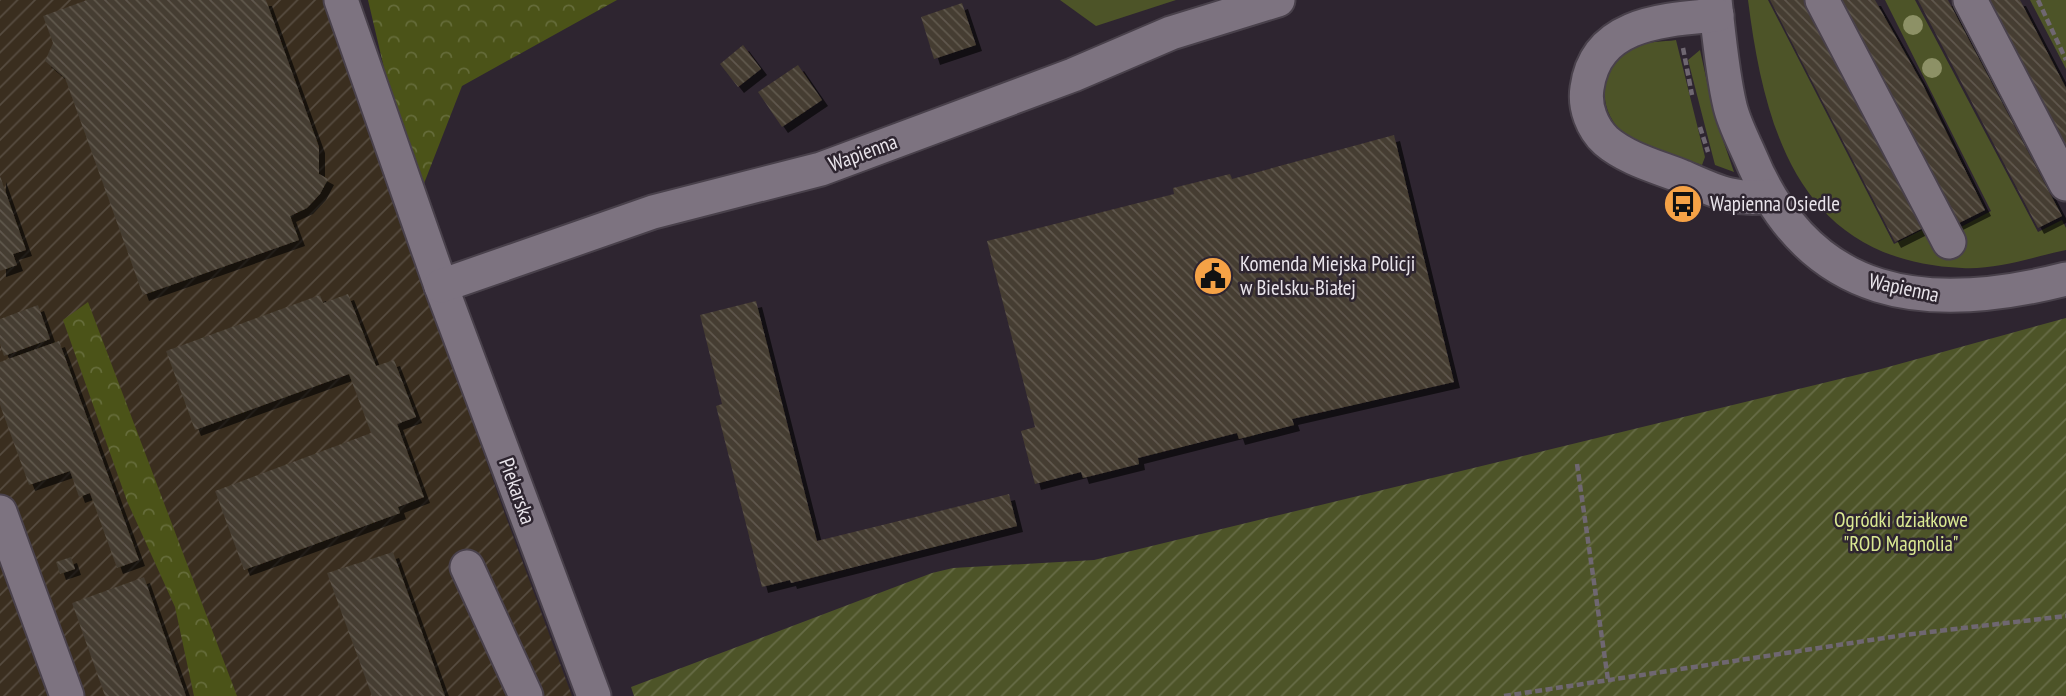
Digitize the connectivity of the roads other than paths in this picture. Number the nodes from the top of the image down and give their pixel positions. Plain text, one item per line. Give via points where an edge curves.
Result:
1 (341, 0) edge
2 (1278, 0) edge
3 (1822, 0) edge
4 (1969, 0) edge
5 (1716, 7) edge
6 (2066, 184) edge
7 (1769, 196) junction
8 (1949, 242) dead end
9 (2066, 279) edge
10 (440, 286) junction
11 (0, 512) edge
12 (467, 567) dead end
13 (67, 696) edge
14 (527, 696) edge
15 (594, 696) edge

1 - 10 street, Piekarska
2 - 10 street, Wapienna via 1171,33 1073,75 821,169 653,212
3 - 8 street
4 - 6 street
5 - 7 street, Wapienna via 1731,108
5 - 7 street via 1645,25 1612,41 1592,64 1587,110 1605,139 1629,155 1723,193 1748,200
7 - 9 street, Wapienna via 1800,236 1865,282 1942,298
10 - 15 street, Piekarska
11 - 13 street
12 - 14 street

